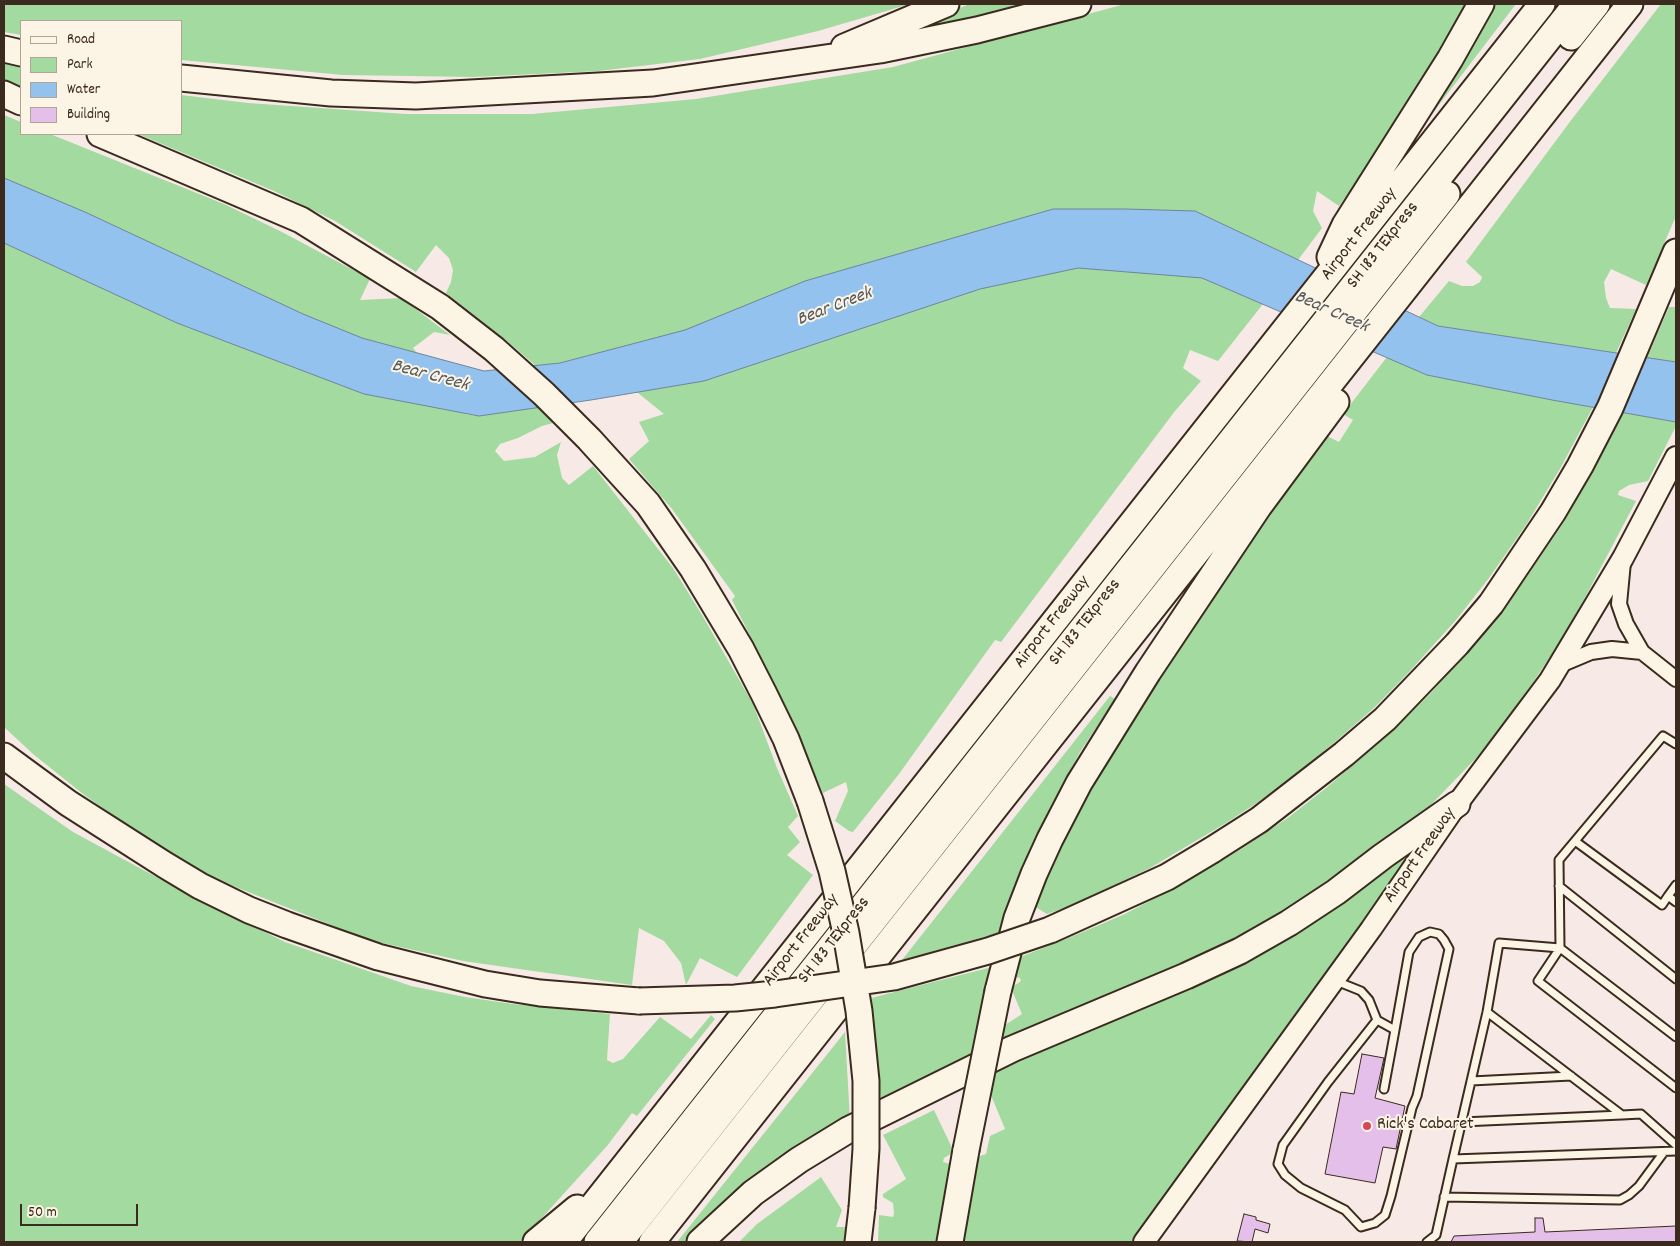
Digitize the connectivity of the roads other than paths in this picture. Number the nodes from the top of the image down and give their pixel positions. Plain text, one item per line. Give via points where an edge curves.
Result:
1 (946, 4) edge
2 (1078, 4) edge
3 (1481, 4) edge
4 (1542, 4) edge
5 (1576, 4) edge
6 (1597, 4) edge
7 (1630, 4) edge
8 (4, 49) edge
9 (20, 53) edge
10 (816, 59) junction
11 (182, 78) edge
12 (4, 94) edge
13 (20, 102) edge
14 (102, 135) edge
15 (1354, 228) junction
16 (1395, 246) junction
17 (1676, 252) edge
18 (1274, 399) junction
19 (1315, 417) junction
20 (1676, 457) edge
21 (1623, 558) junction
22 (1642, 652) junction
23 (1560, 665) junction
24 (1676, 679) edge
25 (1676, 744) edge
26 (4, 756) edge
27 (1457, 804) junction
28 (1575, 841) junction
29 (1676, 885) edge
30 (1559, 886) junction
31 (1668, 896) junction
32 (1676, 902) edge
33 (1560, 948) junction
34 (1676, 979) edge
35 (1334, 980) junction
36 (1486, 1012) junction
37 (1377, 1020) junction
38 (1394, 1030) junction
39 (1676, 1037) edge
40 (1572, 1076) junction
41 (1471, 1081) junction
42 (1676, 1088) edge
43 (1384, 1089) dead end
44 (1622, 1115) junction
45 (1462, 1122) junction
46 (1676, 1145) edge
47 (1676, 1151) edge
48 (1664, 1152) junction
49 (1453, 1158) junction
50 (614, 1178) junction
51 (1444, 1197) junction
52 (536, 1242) edge
53 (564, 1242) edge
54 (596, 1242) edge
55 (620, 1242) edge
56 (652, 1242) edge
57 (700, 1242) edge
58 (858, 1242) edge
59 (950, 1242) edge
60 (1144, 1242) edge
61 (1427, 1242) edge

1 - 10 highway
2 - 10 highway via 977,30
3 - 15 highway
4 - 15 highway, Airport Freeway
5 - 16 highway, SH 183 TEXpress
6 - 16 highway, SH 183 TEXpress
7 - 19 highway via 1495,175 1434,262
8 - 9 highway
10 - 11 highway via 653,83 416,96 331,93
12 - 13 highway
14 - 58 highway, bridge via 301,220 440,307 494,349 589,439 648,504 676,545 714,602 781,730 810,800 832,872 859,1011 866,1081 866,1150
15 - 50 highway, Airport Freeway via 1312,296
16 - 18 highway, SH 183 TEXpress
17 - 26 highway, bridge via 1610,408 1553,512 1491,604 1385,719 1259,820 1159,881 1050,930 988,951 894,977 775,994 687,1000 640,1001 540,993 486,984 378,958 241,906 165,866 68,803
18 - 54 highway, SH 183 TEXpress
18 - 55 highway, SH 183 TEXpress
19 - 56 highway
19 - 59 highway, bridge via 1159,655 1079,783 1050,839 1017,918 998,991
20 - 21 main road, Airport Freeway
21 - 22 street via 1619,604
21 - 23 main road, Airport Freeway
22 - 23 street via 1612,649 1591,652
22 - 24 street
23 - 27 main road, Airport Freeway
25 - 28 lane via 1663,736
27 - 35 main road, Airport Freeway
27 - 57 highway via 1336,892 1240,951 1012,1049 848,1130 753,1193
28 - 30 lane via 1559,860
28 - 31 lane via 1662,905
29 - 31 lane
30 - 33 lane
30 - 34 lane
31 - 32 lane
33 - 36 lane via 1499,943
33 - 39 lane
33 - 42 lane via 1538,981
35 - 37 lane via 1361,991
35 - 60 main road, Airport Freeway
36 - 40 lane
36 - 41 lane
37 - 38 lane
37 - 38 lane via 1283,1145 1278,1164 1285,1175 1301,1188 1345,1210 1361,1227 1375,1223 1385,1215 1417,1096 1449,948 1439,934 1430,932 1418,937 1409,952
38 - 43 lane
40 - 41 lane
40 - 44 lane
41 - 45 lane
44 - 45 lane
44 - 46 lane via 1641,1114
45 - 49 lane
47 - 48 lane
48 - 49 lane
48 - 51 lane via 1639,1186 1620,1200
49 - 51 lane
50 - 52 highway
50 - 53 highway, Airport Freeway
51 - 61 lane via 1436,1235

